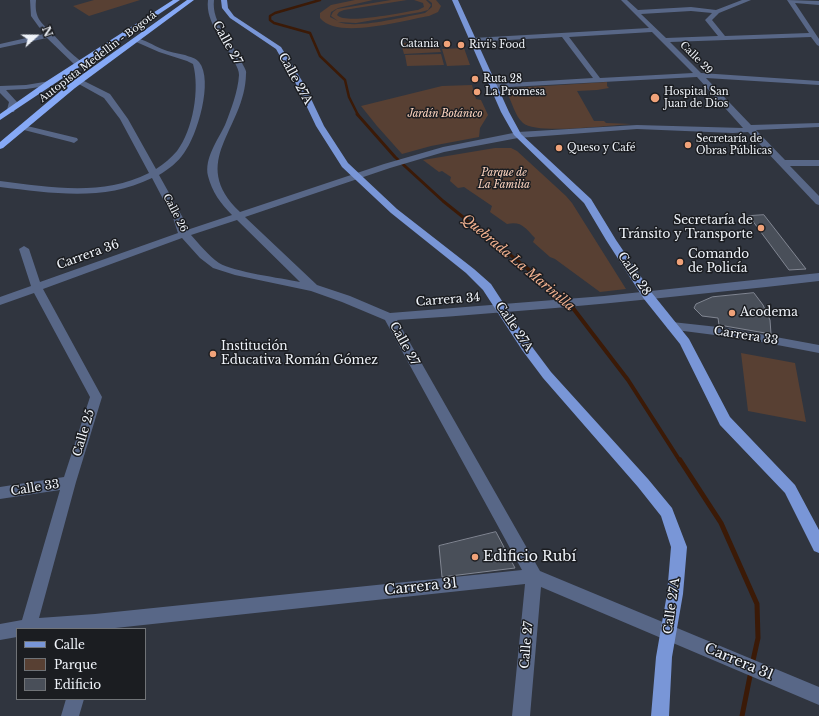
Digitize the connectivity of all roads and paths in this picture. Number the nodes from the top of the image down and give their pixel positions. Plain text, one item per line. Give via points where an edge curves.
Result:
1 (33, 0) edge
2 (177, 0) edge
3 (191, 0) edge
4 (211, 0) edge
5 (224, 0) edge
6 (455, 0) edge
7 (624, 0) edge
8 (748, 0) edge
9 (791, 1) edge
10 (679, 3) dead end
11 (819, 3) edge
12 (691, 9) junction
13 (635, 12) junction
14 (717, 12) junction
15 (708, 20) junction
16 (807, 25) junction
17 (819, 26) edge
18 (653, 30) junction
19 (50, 35) junction
20 (564, 35) junction
21 (813, 35) junction
22 (722, 37) junction
23 (136, 40) junction
24 (473, 40) junction
25 (663, 40) junction
26 (819, 44) edge
27 (0, 46) edge
28 (79, 64) junction
29 (699, 75) junction
30 (598, 80) junction
31 (53, 81) junction
32 (76, 83) junction
33 (819, 83) edge
34 (493, 86) junction
35 (0, 89) edge
36 (11, 110) junction
37 (0, 118) edge
38 (0, 124) edge
39 (819, 125) edge
40 (23, 127) junction
41 (748, 128) junction
42 (518, 135) junction
43 (0, 136) edge
44 (74, 140) dead end
45 (0, 146) edge
46 (783, 163) junction
47 (819, 163) edge
48 (154, 173) junction
49 (357, 177) junction
50 (0, 184) edge
51 (819, 202) edge
52 (237, 216) junction
53 (184, 234) junction
54 (24, 249) dead end
55 (819, 278) edge
56 (37, 288) junction
57 (313, 288) junction
58 (648, 296) junction
59 (0, 301) edge
60 (504, 310) junction
61 (389, 317) junction
62 (672, 326) junction
63 (819, 349) edge
64 (69, 482) junction
65 (0, 493) edge
66 (819, 546) edge
67 (534, 576) junction
68 (94, 625) edge
69 (28, 627) junction
70 (22, 628) edge
71 (16, 629) edge
72 (0, 632) edge
73 (669, 632) junction
74 (819, 696) edge
75 (75, 700) edge
76 (70, 716) edge
77 (521, 716) edge
78 (660, 716) edge

1 - 19 street via 31,8 35,20
2 - 28 highway, Autopista Medellín - Bogotá
3 - 23 highway, Autopista Medellín - Bogotá
4 - 52 street, Calle 27 via 210,8 214,20 243,73 229,124 214,155 213,169 216,185 224,202
5 - 49 main road, Calle 27A via 225,8 232,17 279,48 338,156
6 - 24 main road, Calle 28
7 - 13 street, Calle 29
8 - 14 street
9 - 11 street
9 - 16 street
10 - 12 street
12 - 13 street
12 - 14 street
12 - 15 street
13 - 18 street, Calle 29
14 - 15 street
15 - 22 street
16 - 17 street
16 - 21 street
18 - 20 street
18 - 25 street, Calle 29
19 - 27 street
19 - 28 street via 67,55
20 - 24 street
20 - 30 street
21 - 22 street
21 - 26 street
22 - 25 street
23 - 32 highway, Autopista Medellín - Bogotá
23 - 48 street via 196,63 200,74 201,90 197,113 189,136 180,153 169,164
24 - 34 main road, Calle 28
25 - 29 street, Calle 29
28 - 31 highway, Autopista Medellín - Bogotá
29 - 30 street
29 - 33 street
29 - 41 street, Calle 29
30 - 34 street
31 - 35 street
31 - 36 highway, Autopista Medellín - Bogotá
31 - 38 highway
32 - 40 highway, Autopista Medellín - Bogotá
32 - 43 highway via 61,91 8,133
32 - 48 street, Calle 26 via 107,96 124,119
34 - 42 main road, Calle 28
35 - 36 street via 13,102
36 - 37 highway, Autopista Medellín - Bogotá
39 - 41 street, Carrera 36
40 - 44 street
40 - 45 highway, Autopista Medellín - Bogotá
41 - 42 street, Carrera 36 via 733,131 637,127
41 - 46 street, Calle 29
42 - 49 street, Carrera 36 via 420,156
42 - 58 main road, Calle 28 via 588,201
46 - 47 street
46 - 51 street, Calle 29
48 - 50 street via 114,188 77,192
48 - 53 street, Calle 26
49 - 52 street, Carrera 36
49 - 60 main road, Calle 27A via 394,211 470,271 487,287
52 - 53 street, Carrera 36
52 - 57 street, Calle 27
53 - 56 street, Carrera 36
53 - 57 street, Calle 26 via 217,266 234,272
54 - 56 street, Calle 25
55 - 58 street, Carrera 34
56 - 59 street, Carrera 36
56 - 64 street, Calle 25 via 96,397
57 - 61 street, Calle 27
58 - 60 street, Carrera 34
58 - 62 main road, Calle 28
60 - 61 street, Carrera 34
60 - 73 main road, Calle 27A via 526,347 547,375 667,513 679,547
61 - 67 street, Calle 27
62 - 63 street, Carrera 33
62 - 66 main road, Calle 28 via 685,342 725,421 790,489
64 - 65 street, Calle 33
64 - 69 street, Calle 25
67 - 68 street, Carrera 31
67 - 73 street, Carrera 31
67 - 77 street, Calle 27
68 - 69 street, Carrera 31
69 - 70 street, Carrera 31
71 - 72 street, Carrera 31
73 - 74 street, Carrera 31
73 - 78 main road, Calle 27A via 664,657
75 - 76 street

